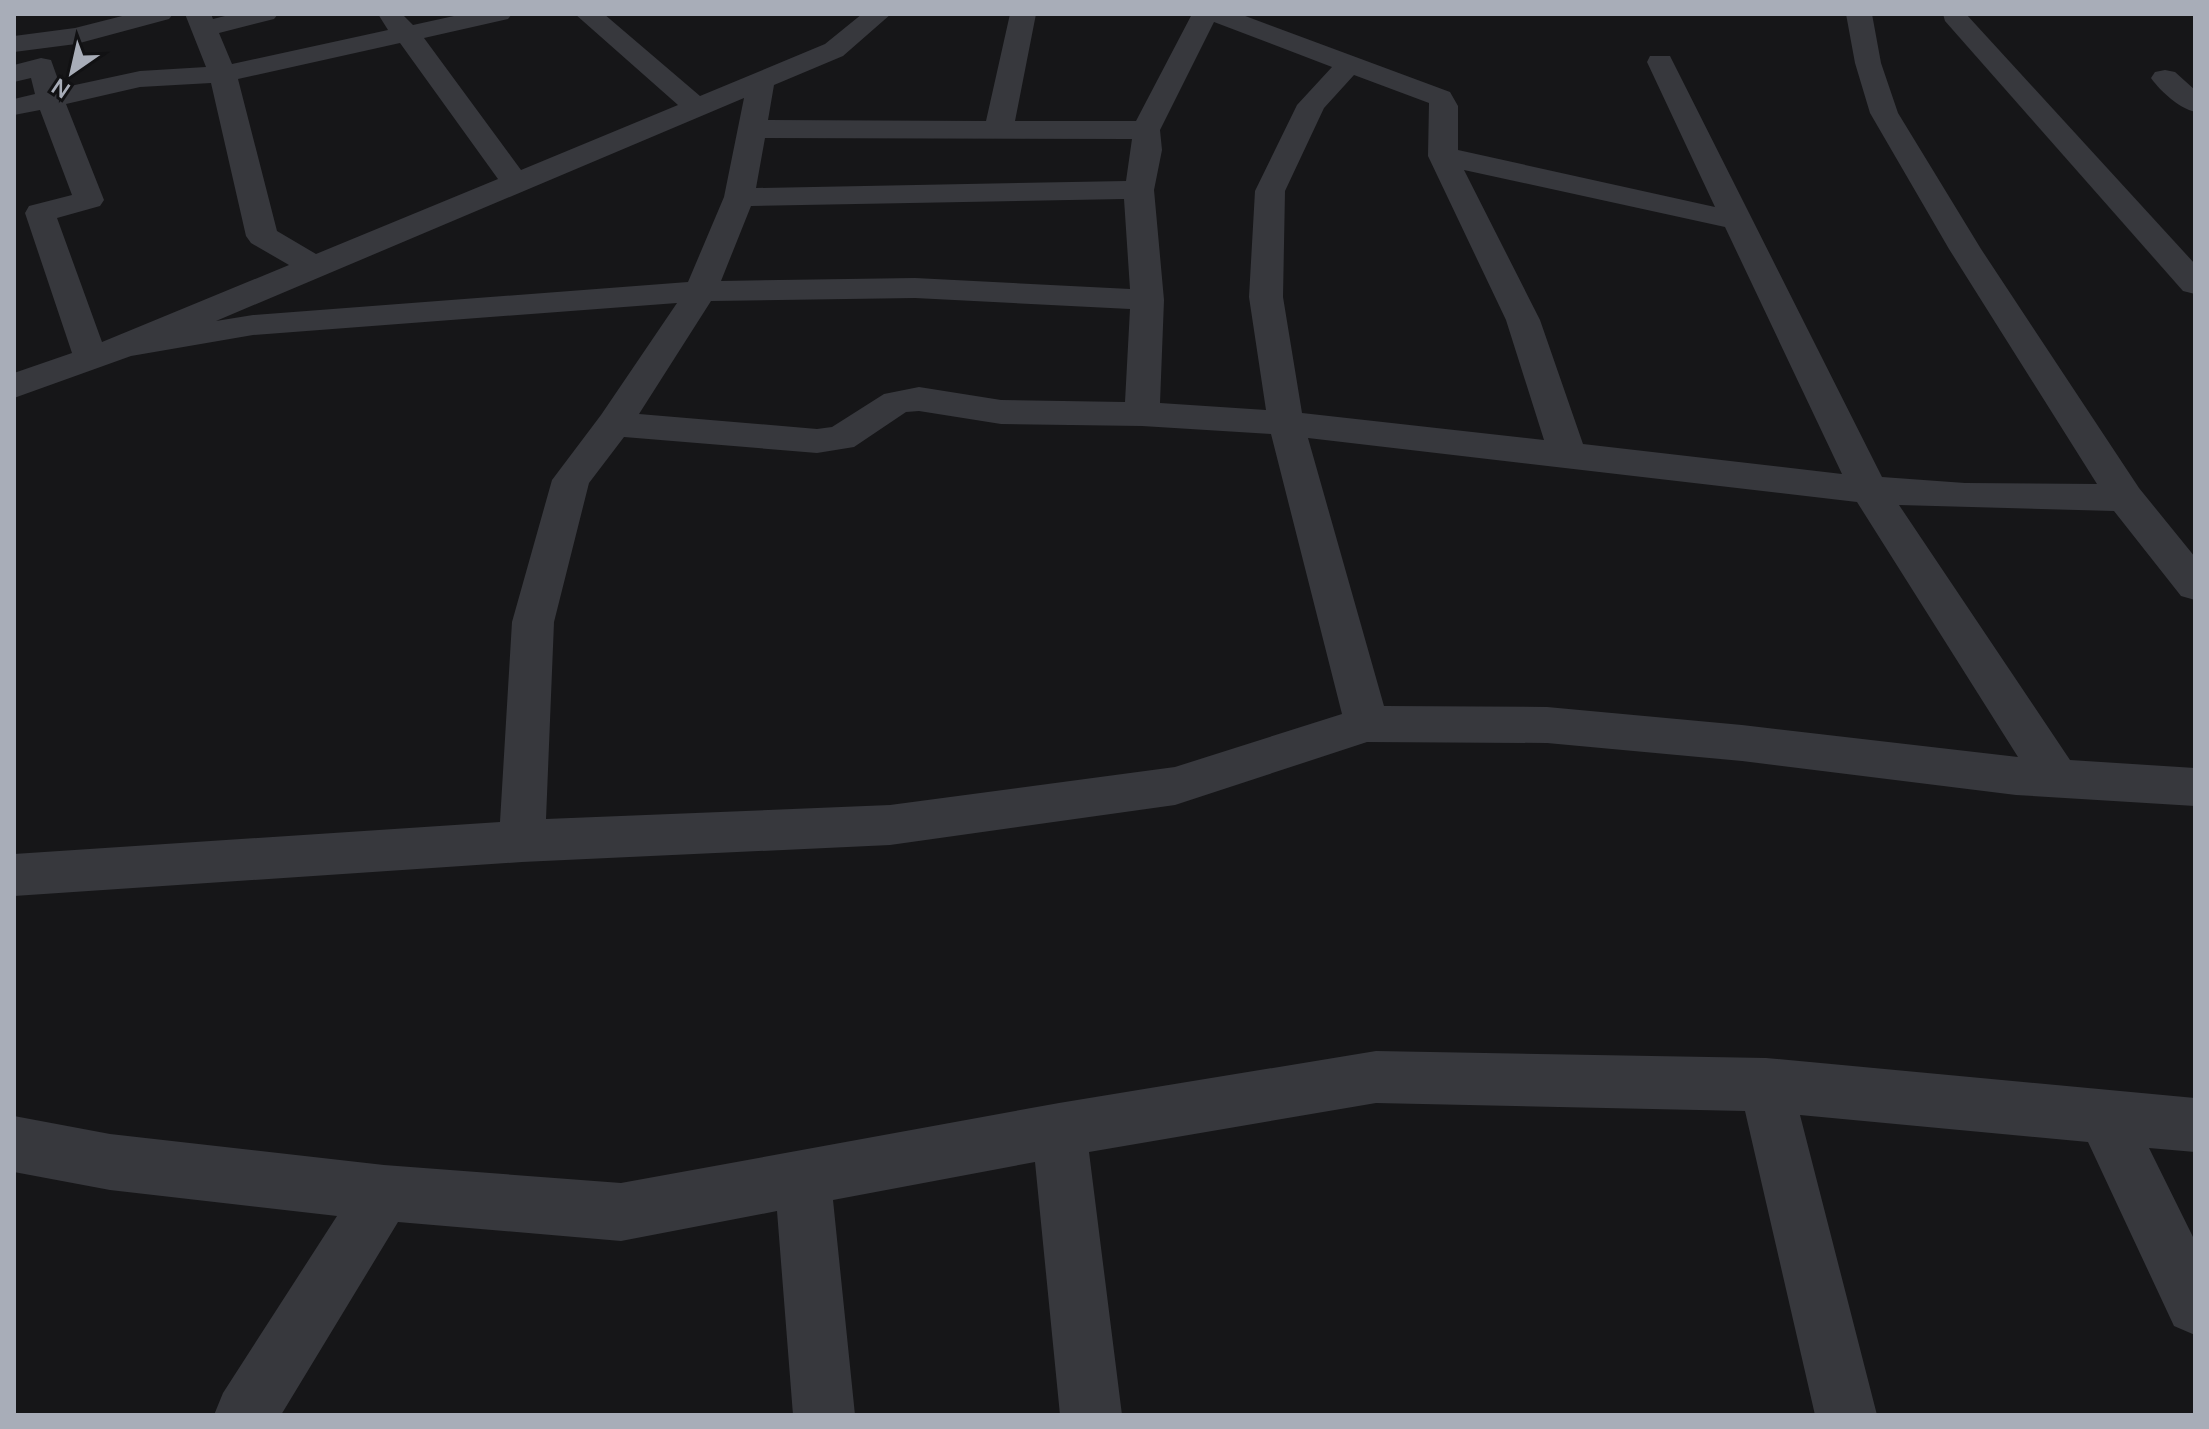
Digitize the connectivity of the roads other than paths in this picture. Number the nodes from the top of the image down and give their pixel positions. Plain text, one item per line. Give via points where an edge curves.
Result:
1 (160, 14) edge
2 (265, 14) edge
3 (499, 14) edge
4 (588, 14) edge
5 (878, 14) edge
6 (1023, 14) edge
7 (1205, 14) edge
8 (1216, 14) edge
9 (1859, 14) edge
10 (1954, 16) edge
11 (99, 22) edge
12 (201, 22) edge
13 (397, 24) edge
14 (14, 44) edge
15 (1660, 62) dead end
16 (1350, 64) junction
17 (14, 74) edge
18 (223, 74) junction
19 (2165, 78) dead end
20 (761, 82) junction
21 (120, 84) junction
22 (50, 99) junction
23 (2195, 104) edge
24 (14, 107) edge
25 (698, 108) junction
26 (752, 129) junction
27 (999, 129) junction
28 (1146, 130) junction
29 (1443, 156) junction
30 (515, 182) junction
31 (1139, 190) junction
32 (739, 197) junction
33 (27, 217) edge
34 (1738, 221) junction
35 (313, 266) junction
36 (2195, 284) edge
37 (701, 291) junction
38 (1147, 300) junction
39 (125, 346) junction
40 (91, 359) junction
41 (14, 386) edge
42 (1142, 414) junction
43 (1286, 423) junction
44 (614, 424) junction
45 (1567, 453) junction
46 (1869, 490) junction
47 (2125, 498) junction
48 (2195, 585) edge
49 (1367, 724) junction
50 (2057, 779) junction
51 (2195, 787) edge
52 (522, 841) junction
53 (14, 875) edge
54 (1766, 1085) junction
55 (2105, 1117) junction
56 (2195, 1125) edge
57 (1059, 1130) junction
58 (14, 1144) edge
59 (802, 1177) junction
60 (384, 1193) junction
61 (2195, 1305) edge
62 (245, 1415) edge
63 (824, 1415) edge
64 (1091, 1415) edge
65 (1846, 1415) edge

1 - 11 street
2 - 12 street
3 - 13 street
4 - 25 street
5 - 20 street via 834,50
6 - 27 street
7 - 28 street
8 - 16 street
9 - 47 street via 1884,113
10 - 36 street
11 - 14 street
11 - 21 street
12 - 18 street
13 - 18 street
13 - 30 street
15 - 34 street
16 - 29 street via 1440,98
16 - 43 street via 1311,105 1270,191 1266,297
17 - 22 street via 41,66
18 - 21 street
18 - 35 street via 262,236
19 - 23 street
20 - 25 street
20 - 26 street
21 - 22 street
22 - 24 street
22 - 33 street via 89,200
25 - 30 street
26 - 27 street
26 - 32 street
27 - 28 street
28 - 31 street
29 - 34 street
29 - 45 street via 1523,320
30 - 35 street
31 - 32 street
31 - 38 street
32 - 37 street
33 - 40 street
34 - 46 street
35 - 39 street
37 - 38 street via 915,288
37 - 39 street via 253,325
37 - 44 street
38 - 42 street
39 - 40 street
40 - 41 street
42 - 43 street
42 - 44 street via 1001,412 919,399 897,402 841,438 817,441
43 - 45 street
43 - 49 street
44 - 52 street via 571,480 533,622
45 - 46 street
46 - 47 street
46 - 50 street
47 - 48 street
49 - 50 street via 1547,725
49 - 52 street via 1175,786 890,825
50 - 51 street
52 - 53 street
54 - 55 street
54 - 57 street via 1376,1077
54 - 65 street
55 - 56 street
55 - 61 street
57 - 59 street
57 - 64 street
58 - 60 street via 110,1162
59 - 60 street via 621,1212
59 - 63 street
60 - 62 street

